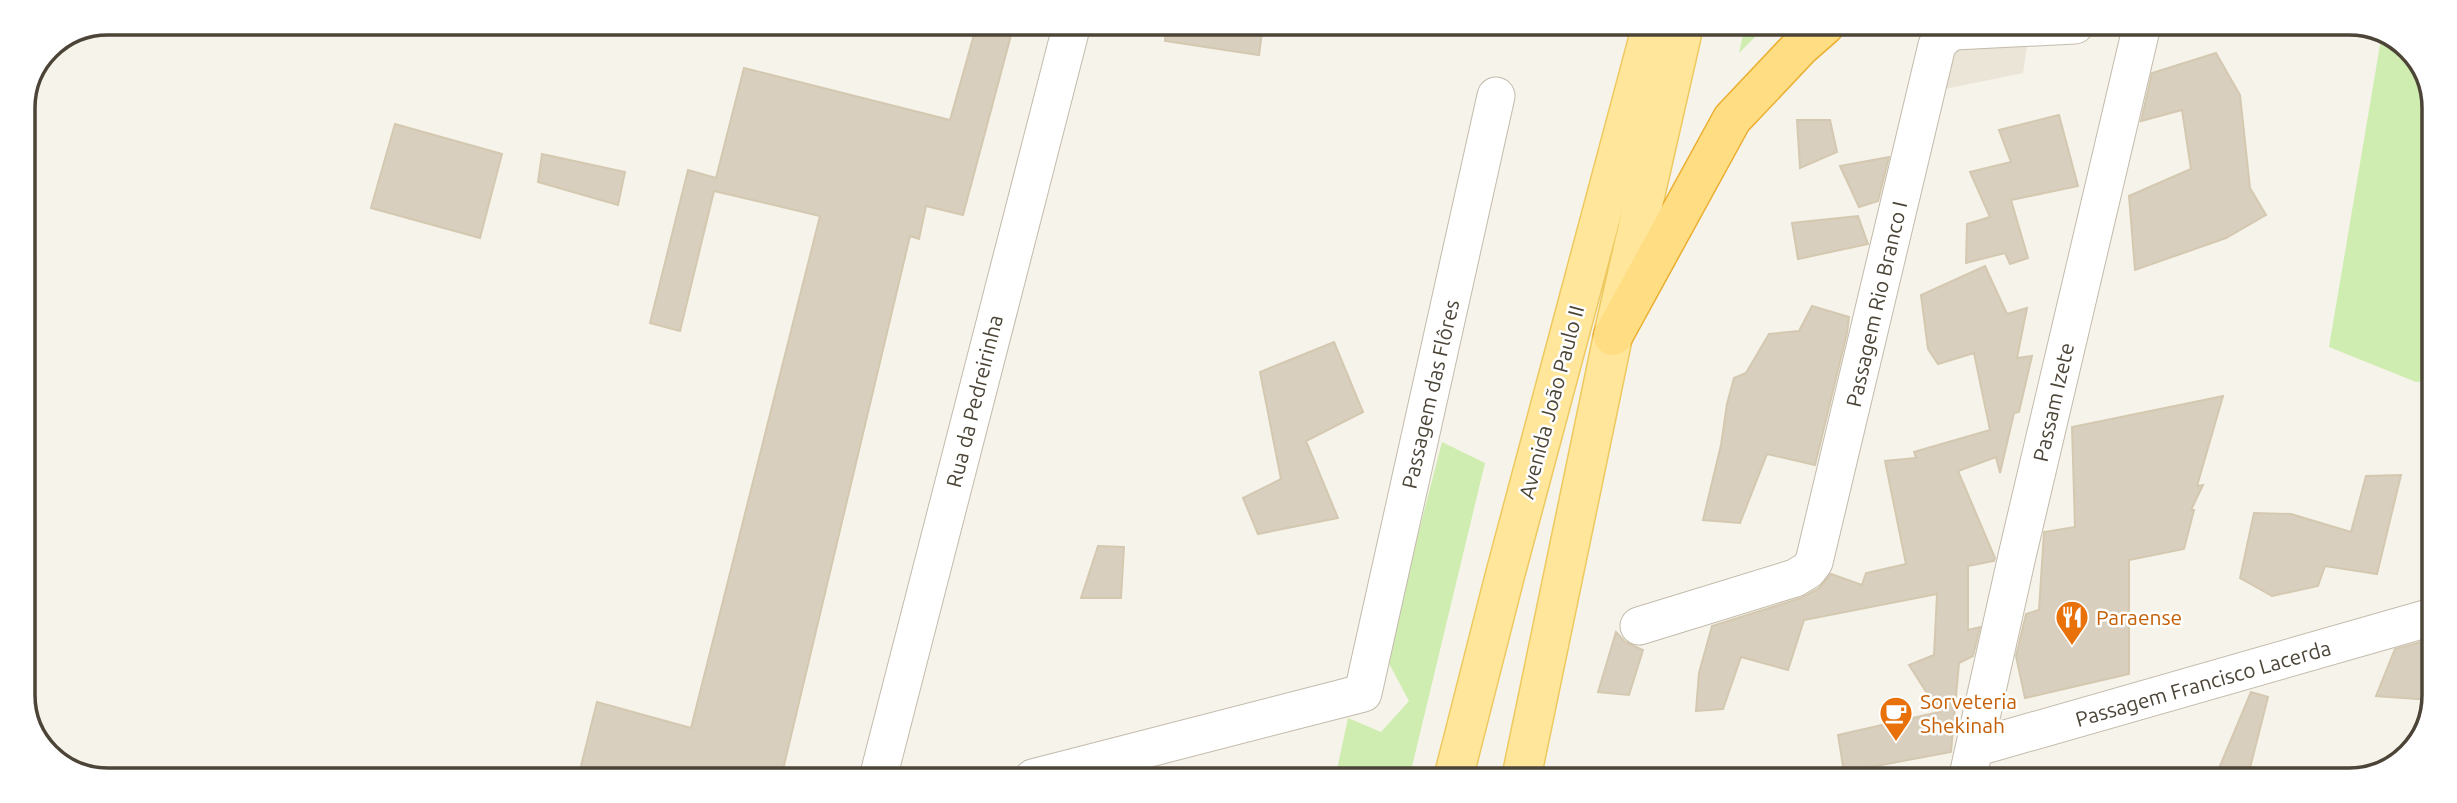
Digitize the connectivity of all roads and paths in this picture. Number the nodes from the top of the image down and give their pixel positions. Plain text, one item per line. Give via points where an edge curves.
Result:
1 (1069, 35) edge
2 (1649, 35) edge
3 (1682, 35) edge
4 (1814, 35) edge
5 (1947, 35) edge
6 (2140, 35) edge
7 (1496, 96) dead end
8 (1613, 336) junction
9 (2422, 620) edge
10 (1639, 626) dead end
11 (1971, 764) edge
12 (881, 768) edge
13 (1075, 768) edge
14 (1456, 768) edge
15 (1523, 768) edge

1 - 12 street, Rua da Pedreirinha
2 - 14 main road, Avenida João Paulo II
3 - 8 main road, Avenida João Paulo II
4 - 8 highway via 1732,119
5 - 10 street, Passagem Rio Branco I via 1937,46 1814,562 1795,578
6 - 11 street, Passam Izete
7 - 13 street, Passagem das Flôres via 1363,693
8 - 15 main road, Avenida João Paulo II
9 - 11 street, Passagem Francisco Lacerda

